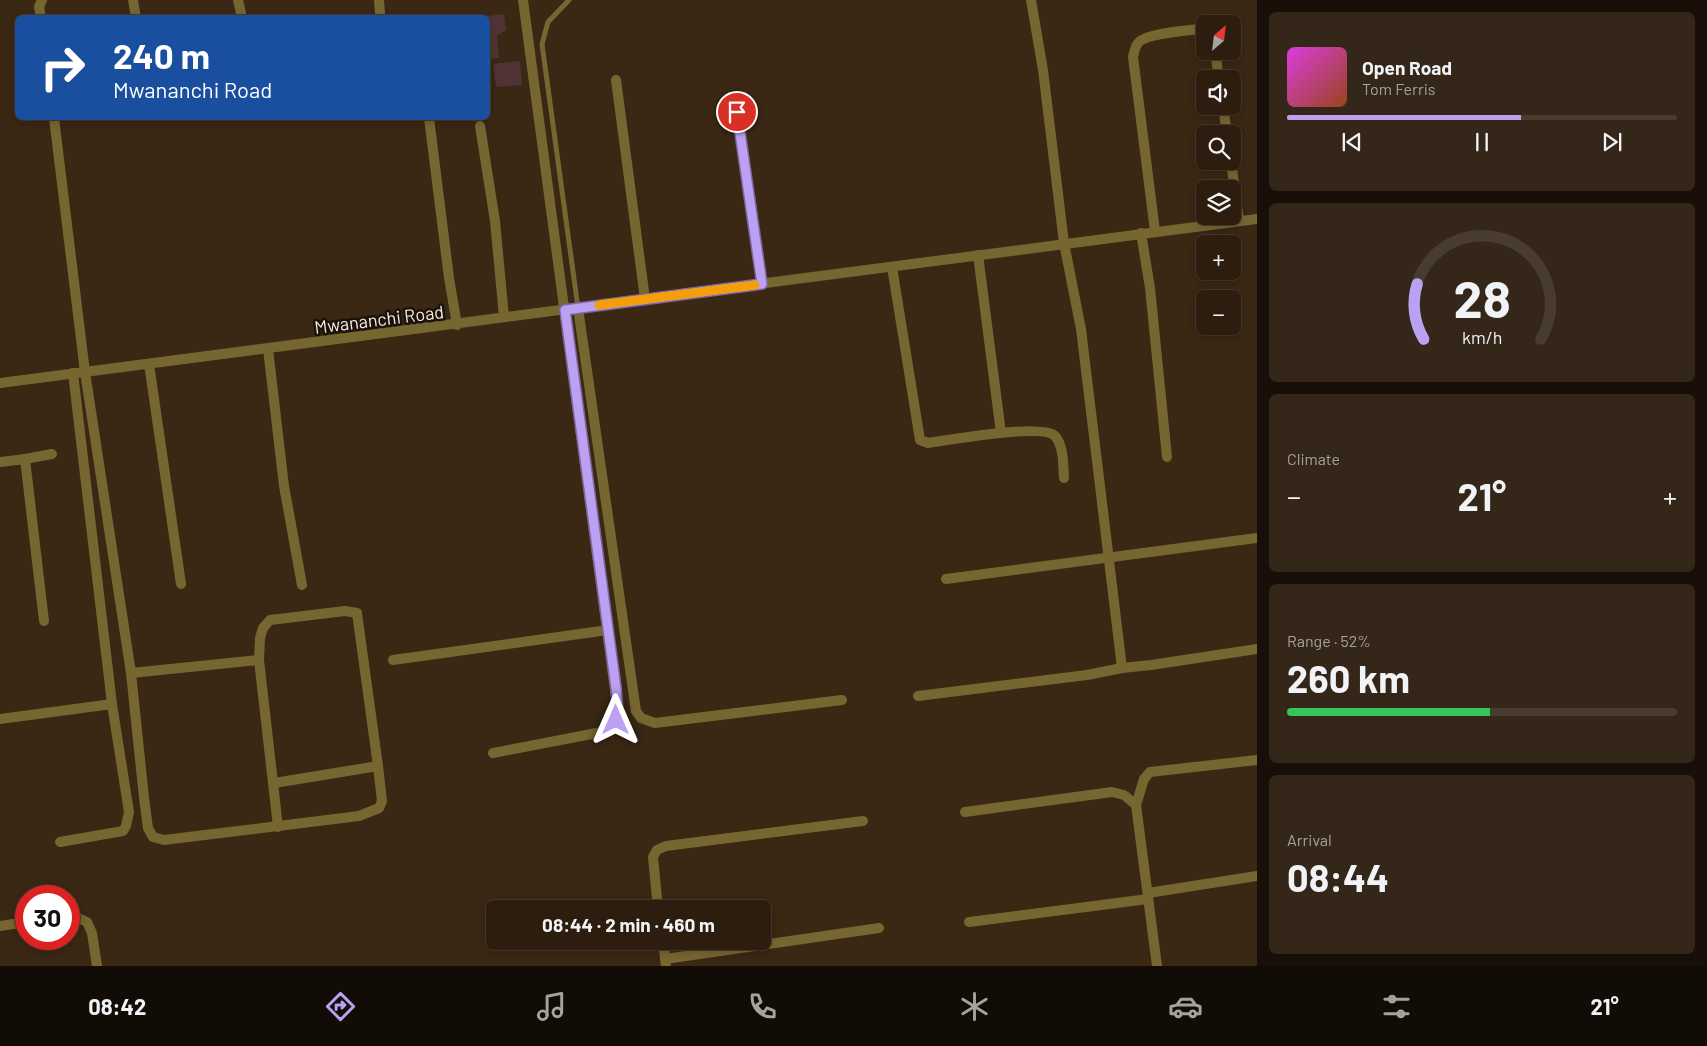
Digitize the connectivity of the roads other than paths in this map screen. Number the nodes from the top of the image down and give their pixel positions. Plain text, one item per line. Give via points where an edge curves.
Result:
1 (42, 0) edge
2 (133, 0) edge
3 (238, 0) edge
4 (378, 0) edge
5 (523, 0) edge
6 (569, 0) edge
7 (1031, 0) edge
8 (380, 14) dead end
9 (40, 15) edge
10 (136, 15) edge
11 (241, 15) edge
12 (1196, 29) edge
13 (616, 80) dead end
14 (737, 112) dead end
15 (54, 120) edge
16 (429, 120) edge
17 (480, 126) dead end
18 (1257, 219) edge
19 (1241, 221) edge
20 (1205, 225) edge
21 (1155, 231) junction
22 (1141, 233) junction
23 (1064, 244) junction
24 (978, 255) junction
25 (892, 267) junction
26 (762, 284) junction
27 (645, 299) junction
28 (578, 308) junction
29 (565, 310) junction
30 (504, 317) junction
31 (457, 325) junction
32 (268, 349) junction
33 (149, 364) junction
34 (85, 372) junction
35 (73, 374) junction
36 (0, 383) edge
37 (1002, 433) junction
38 (52, 454) dead end
39 (1167, 457) dead end
40 (26, 459) junction
41 (0, 462) edge
42 (1064, 478) dead end
43 (1257, 538) edge
44 (1110, 556) junction
45 (946, 579) dead end
46 (181, 584) dead end
47 (302, 585) dead end
48 (44, 621) dead end
49 (608, 630) junction
50 (1257, 648) edge
51 (259, 660) junction
52 (393, 660) dead end
53 (1122, 668) junction
54 (131, 673) junction
55 (918, 696) dead end
56 (842, 700) dead end
57 (112, 704) junction
58 (0, 719) edge
59 (493, 753) dead end
60 (1257, 760) edge
61 (378, 766) junction
62 (274, 783) junction
63 (1136, 805) junction
64 (965, 812) dead end
65 (862, 821) dead end
66 (278, 827) junction
67 (60, 842) dead end
68 (1257, 876) edge
69 (1148, 896) junction
70 (657, 900) edge
71 (80, 919) edge
72 (969, 922) dead end
73 (15, 924) edge
74 (0, 926) edge
75 (879, 928) dead end
76 (665, 962) edge
77 (97, 966) edge
78 (1157, 966) edge

1 - 9 street
2 - 10 street
3 - 11 street
4 - 8 street
5 - 29 street
6 - 28 lane via 548,22 542,44
7 - 23 street via 1043,70
12 - 21 street via 1148,37 1139,42 1133,57
13 - 27 street
14 - 26 street
15 - 34 street
16 - 31 street
17 - 30 street via 495,221
18 - 19 street, Mwananchi Road
20 - 21 street, Mwananchi Road
21 - 22 street, Mwananchi Road
22 - 23 street, Mwananchi Road
22 - 39 street via 1150,288
23 - 24 street, Mwananchi Road
23 - 44 street via 1082,329
24 - 25 street, Mwananchi Road
24 - 37 street
25 - 26 street, Mwananchi Road
25 - 37 street via 920,440 928,443
26 - 27 street, Mwananchi Road
27 - 28 street, Mwananchi Road
28 - 29 street, Mwananchi Road
28 - 56 street via 636,711 646,721 655,723
29 - 30 street, Mwananchi Road
29 - 49 street
30 - 31 street, Mwananchi Road
31 - 32 street, Mwananchi Road
32 - 33 street, Mwananchi Road
32 - 47 street via 284,486
33 - 34 street, Mwananchi Road
33 - 46 street
34 - 35 street, Mwananchi Road
34 - 54 street
35 - 36 street, Mwananchi Road
35 - 57 street
37 - 42 street via 1051,433 1060,443
38 - 40 street
40 - 41 street
40 - 48 street
43 - 44 street
44 - 45 street
44 - 53 street
49 - 52 street
49 - 59 street via 618,712 614,725 595,734
50 - 53 street
51 - 54 street
51 - 61 street via 260,638 270,620 345,611 357,613
51 - 62 street
53 - 55 street
54 - 66 street via 144,798 148,828 153,838 164,840
57 - 58 street
57 - 67 street via 129,812 126,826 123,830
60 - 63 street via 1150,772 1144,779
61 - 62 street
61 - 66 street via 382,801 379,808 359,816
62 - 66 street
63 - 64 street via 1124,795 1112,792
63 - 69 street
65 - 70 street via 666,846 656,850 653,857
68 - 69 street
69 - 72 street
69 - 78 street
71 - 77 street via 87,922 92,933
73 - 74 street
75 - 76 street

